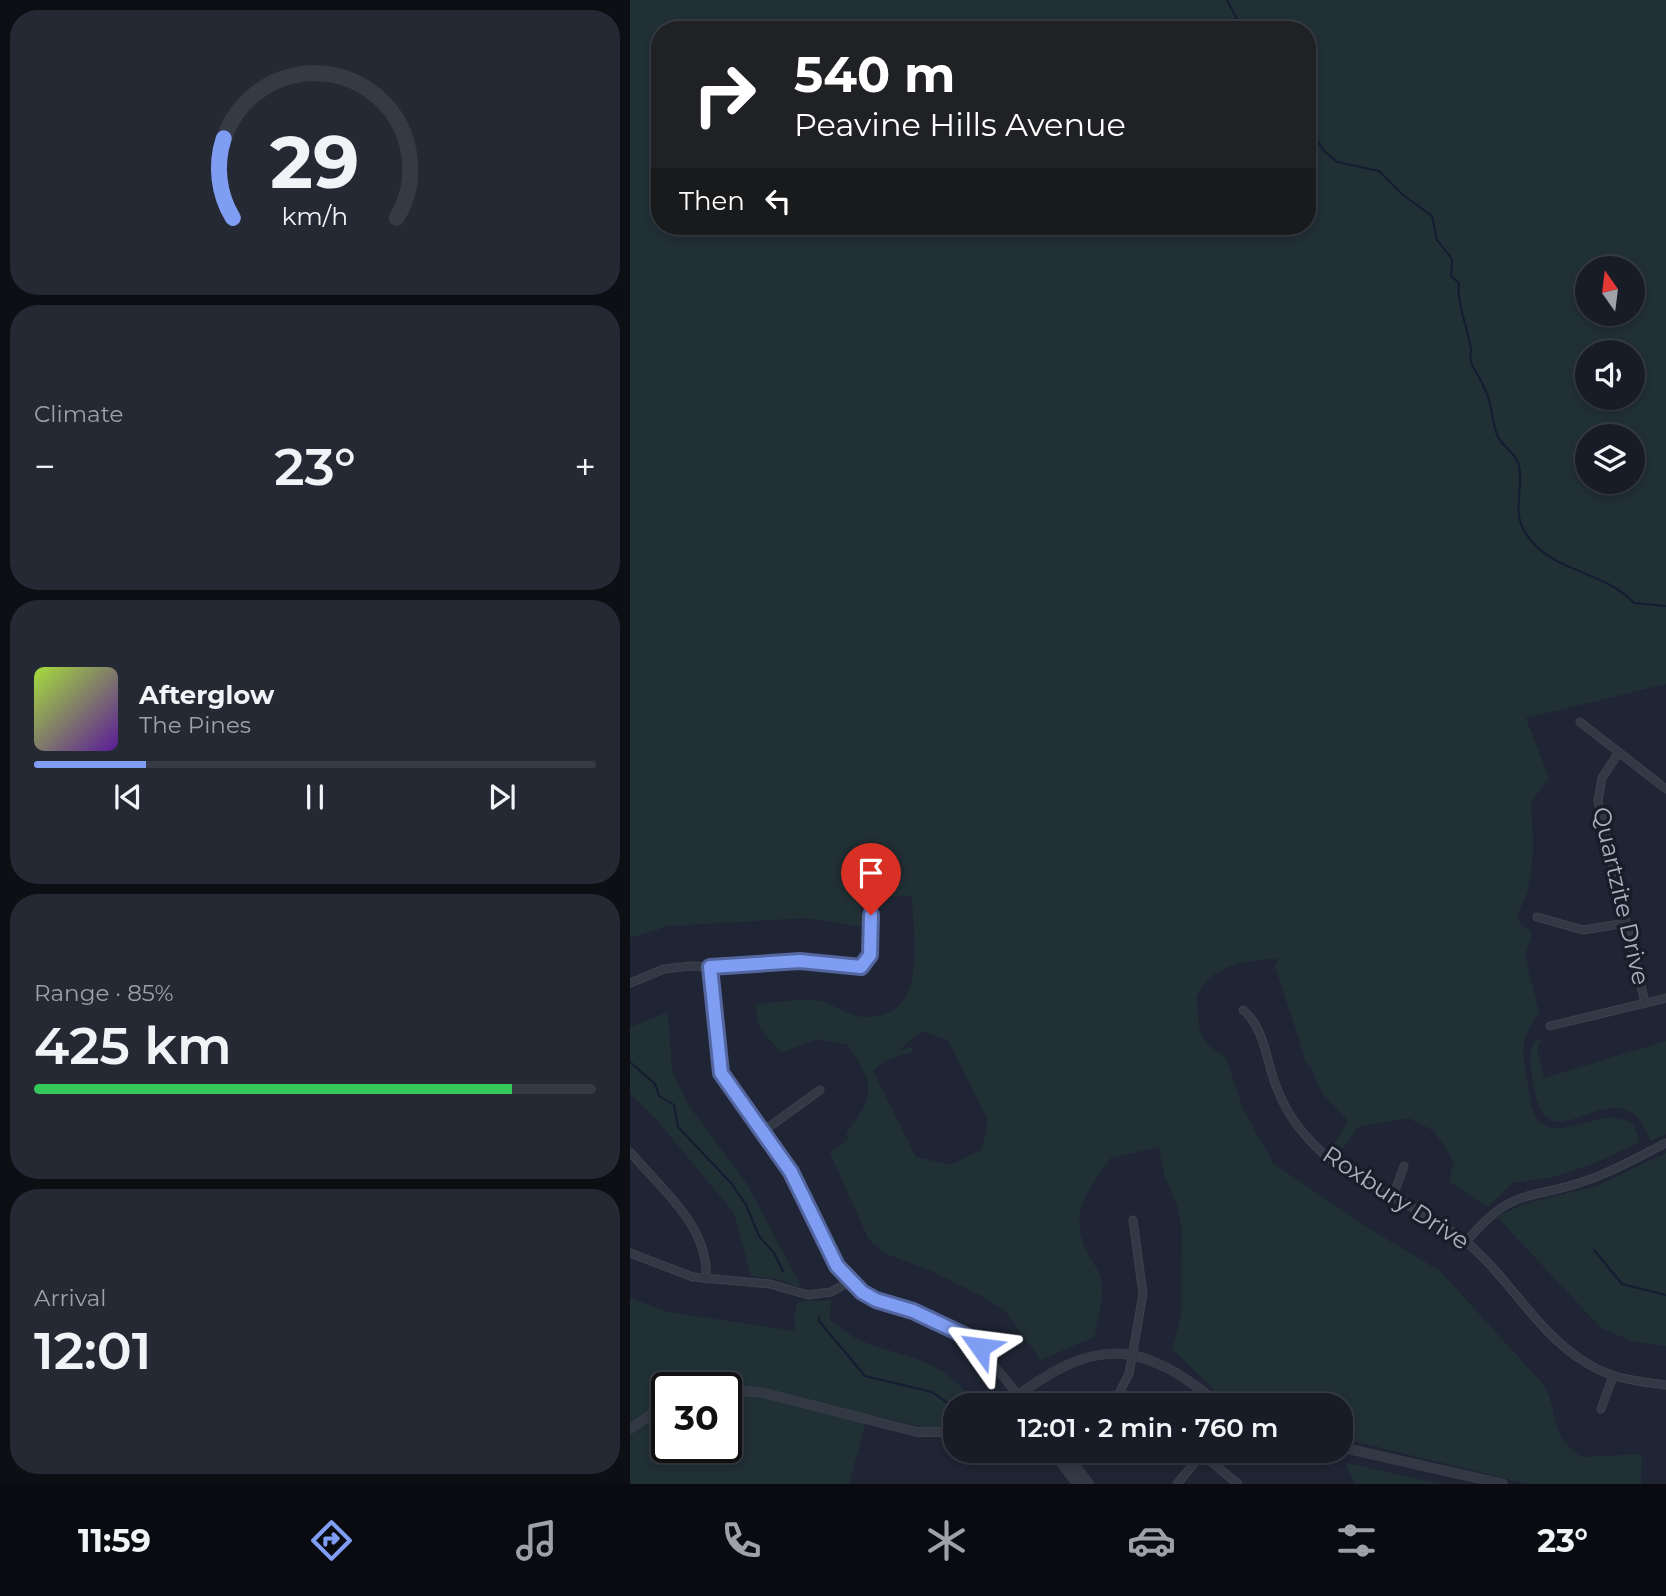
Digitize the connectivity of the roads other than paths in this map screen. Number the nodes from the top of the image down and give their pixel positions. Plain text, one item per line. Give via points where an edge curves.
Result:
1 (1580, 722) dead end
2 (1619, 752) junction
3 (1666, 789) edge
4 (863, 890) dead end
5 (1536, 917) dead end
6 (1626, 923) junction
7 (710, 967) junction
8 (630, 983) edge
9 (1666, 998) edge
10 (1646, 1003) junction
11 (1243, 1010) dead end
12 (1550, 1026) dead end
13 (820, 1090) dead end
14 (762, 1132) junction
15 (1666, 1143) edge
16 (630, 1152) edge
17 (1404, 1166) dead end
18 (1393, 1196) junction
19 (1133, 1220) dead end
20 (1466, 1242) junction
21 (630, 1254) edge
22 (706, 1279) junction
23 (849, 1282) junction
24 (1131, 1355) junction
25 (1613, 1376) junction
26 (1666, 1385) edge
27 (742, 1391) edge
28 (1016, 1393) edge
29 (1020, 1393) edge
30 (1122, 1393) edge
31 (1204, 1393) edge
32 (1601, 1409) dead end
33 (651, 1414) edge
34 (630, 1429) edge
35 (943, 1432) edge
36 (1353, 1450) edge
37 (1062, 1463) edge
38 (1074, 1463) edge
39 (1192, 1463) edge
40 (1213, 1463) edge
41 (1077, 1484) edge
42 (1089, 1484) edge
43 (1177, 1484) edge
44 (1238, 1484) edge
45 (1503, 1484) edge

1 - 2 street
2 - 3 street
2 - 6 street, Quartzite Drive via 1602,778 1598,801
4 - 7 street via 872,930 869,959 864,965 853,968 800,961
5 - 6 street via 1583,930
6 - 10 street, Quartzite Drive
7 - 8 street via 664,969
7 - 14 street via 719,1067 726,1084
9 - 10 street
10 - 12 street
11 - 18 street, Roxbury Drive via 1255,1022 1278,1093 1306,1136 1338,1164
13 - 14 street
14 - 23 street via 791,1172
15 - 20 street via 1587,1181 1505,1203
16 - 22 street via 697,1233 706,1259
17 - 18 street
18 - 20 street, Roxbury Drive
19 - 24 street via 1144,1286
20 - 25 street, Roxbury Drive via 1560,1343
21 - 22 street
22 - 23 street via 770,1284 813,1296
23 - 28 street via 876,1300 906,1307 968,1337
24 - 29 street via 1099,1355 1070,1362
24 - 30 street
24 - 31 street via 1172,1368
25 - 26 street, Roxbury Drive
25 - 32 street
27 - 35 street via 917,1432
33 - 34 street
36 - 45 street
37 - 41 street
38 - 42 street
39 - 43 street
40 - 44 street

